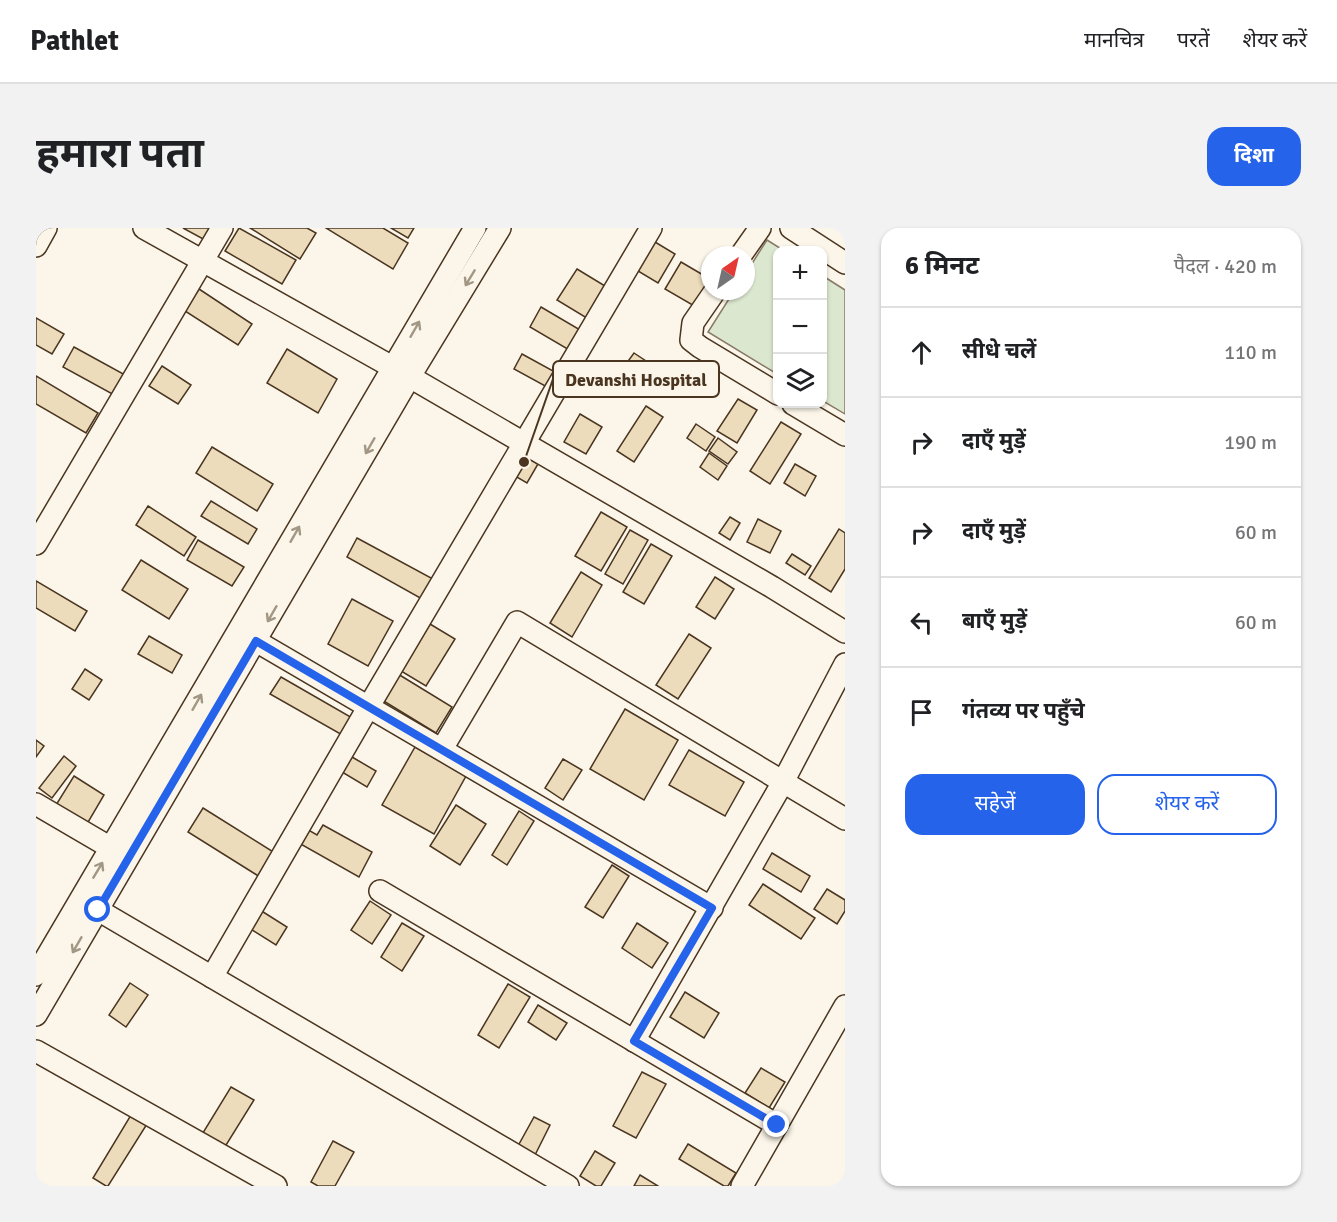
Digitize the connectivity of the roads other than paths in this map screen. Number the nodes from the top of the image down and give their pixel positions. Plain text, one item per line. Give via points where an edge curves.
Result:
1 (46, 228) edge
2 (144, 228) edge
3 (222, 228) edge
4 (475, 228) edge
5 (500, 228) edge
6 (651, 228) edge
7 (760, 228) edge
8 (791, 228) edge
9 (36, 246) edge
10 (747, 246) edge
11 (203, 261) junction
12 (845, 263) edge
13 (709, 300) edge
14 (401, 373) junction
15 (773, 392) edge
16 (800, 408) edge
17 (845, 435) edge
18 (523, 443) junction
19 (36, 544) edge
20 (845, 632) edge
21 (256, 641) junction
22 (845, 664) edge
23 (369, 706) junction
24 (442, 749) junction
25 (783, 782) junction
26 (36, 804) edge
27 (845, 819) edge
28 (111, 848) junction
29 (380, 891) dead end
30 (712, 908) junction
31 (98, 910) junction
32 (36, 975) edge
33 (212, 977) junction
34 (845, 1006) edge
35 (36, 1015) edge
36 (634, 1041) junction
37 (36, 1051) edge
38 (777, 1125) junction
39 (276, 1186) edge
40 (568, 1186) edge
41 (742, 1186) edge

1 - 9 street
2 - 11 street
3 - 11 street
14 -> 4 street
5 -> 14 street
6 - 18 street
7 - 10 street
8 - 12 street
11 - 14 street
11 - 19 street
13 - 15 street via 693,323 691,340
14 - 18 street
14 -> 21 street
28 -> 14 street
16 - 17 street
18 - 20 street
18 - 23 street
21 - 23 street
21 - 31 street
22 - 25 street
23 - 24 street
23 - 33 street
24 - 25 street via 517,622
24 - 30 street
25 - 27 street
25 - 30 street
26 - 28 street
32 -> 28 street
29 - 36 street
30 - 36 street
31 - 33 street
31 -> 35 street
33 - 40 street
34 - 38 street
36 - 38 street
37 - 39 street
38 - 41 street

